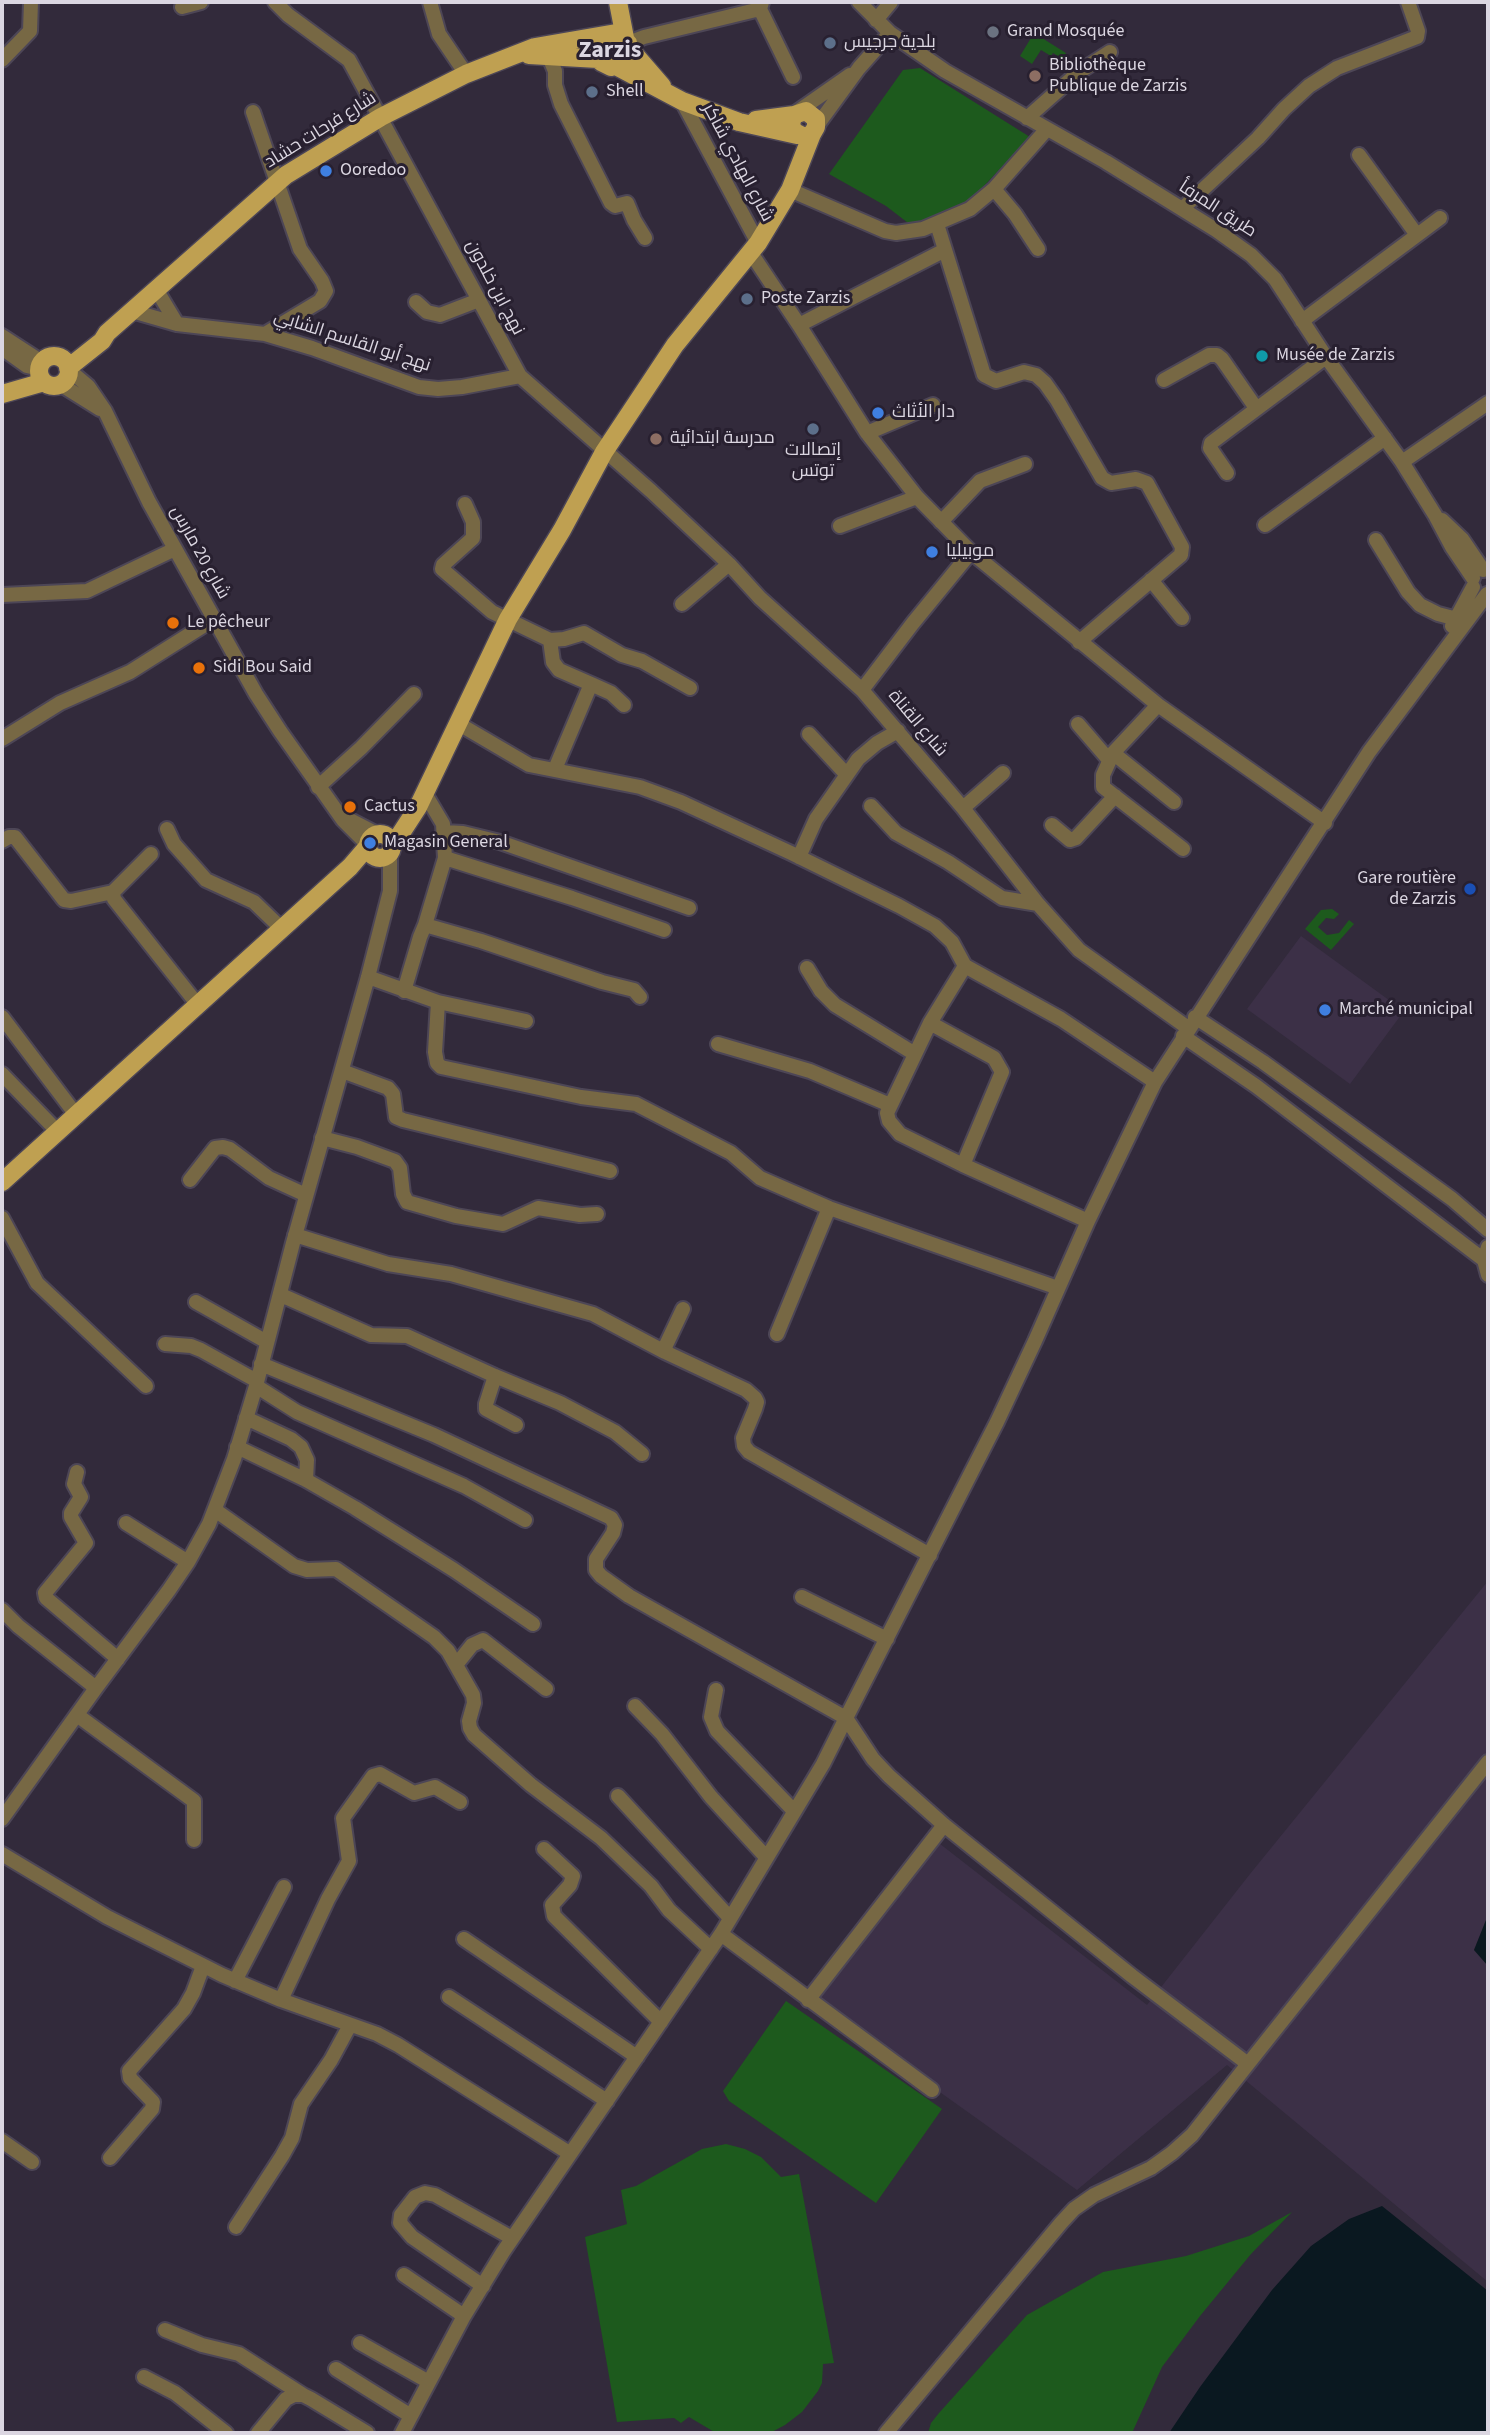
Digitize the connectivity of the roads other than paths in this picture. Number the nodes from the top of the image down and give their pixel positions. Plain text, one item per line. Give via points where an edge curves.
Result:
1 (31, 2) edge
2 (201, 2) edge
3 (275, 2) edge
4 (430, 2) edge
5 (609, 2) edge
6 (618, 2) edge
7 (859, 2) edge
8 (891, 2) edge
9 (1408, 2) edge
10 (761, 5) edge
11 (182, 7) dead end
12 (876, 20) junction
13 (890, 33) junction
14 (603, 36) junction
15 (628, 43) junction
16 (1110, 52) dead end
17 (515, 54) junction
18 (548, 57) junction
19 (598, 59) junction
20 (2, 60) edge
21 (616, 66) junction
22 (859, 68) junction
23 (466, 74) junction
24 (793, 77) dead end
25 (675, 97) junction
26 (253, 112) dead end
27 (796, 114) junction
28 (381, 117) junction
29 (1027, 118) junction
30 (740, 122) junction
31 (1047, 130) junction
32 (806, 133) junction
33 (1359, 155) dead end
34 (276, 183) junction
35 (994, 189) junction
36 (790, 190) junction
37 (1182, 209) junction
38 (1440, 218) dead end
39 (937, 224) junction
40 (1417, 234) junction
41 (645, 238) dead end
42 (754, 248) junction
43 (1038, 249) dead end
44 (945, 250) junction
45 (156, 289) junction
46 (479, 300) junction
47 (416, 302) dead end
48 (132, 311) junction
49 (1302, 321) junction
50 (177, 324) junction
51 (799, 326) junction
52 (265, 334) junction
53 (2, 336) edge
54 (2, 348) edge
55 (1326, 357) junction
56 (53, 371) junction
57 (520, 376) junction
58 (1164, 380) dead end
59 (2, 384) edge
60 (2, 394) edge
61 (1488, 403) edge
62 (933, 405) dead end
63 (1256, 408) junction
64 (867, 433) junction
65 (1385, 438) junction
66 (604, 452) junction
67 (1402, 463) junction
68 (1025, 464) dead end
69 (1227, 473) dead end
70 (917, 497) junction
71 (465, 504) dead end
72 (1435, 515) junction
73 (941, 522) junction
74 (1265, 525) dead end
75 (840, 526) dead end
76 (1376, 540) dead end
77 (1462, 540) junction
78 (175, 549) junction
79 (971, 552) junction
80 (1488, 555) edge
81 (729, 564) junction
82 (1483, 579) edge
83 (1151, 580) junction
84 (2, 595) edge
85 (682, 604) dead end
86 (1182, 618) dead end
87 (214, 619) junction
88 (508, 619) junction
89 (1457, 619) junction
90 (550, 640) junction
91 (1079, 642) junction
92 (1441, 653) junction
93 (591, 684) junction
94 (690, 688) dead end
95 (863, 690) junction
96 (414, 694) dead end
97 (624, 705) dead end
98 (1158, 705) junction
99 (459, 724) junction
100 (1078, 724) dead end
101 (898, 732) junction
102 (809, 734) dead end
103 (2, 739) edge
104 (1111, 756) junction
105 (555, 769) junction
106 (1003, 773) dead end
107 (846, 774) junction
108 (318, 787) junction
109 (423, 794) junction
110 (1115, 796) junction
111 (1174, 802) dead end
112 (871, 806) dead end
113 (963, 808) junction
114 (1325, 822) junction
115 (1052, 825) dead end
116 (167, 829) dead end
117 (444, 832) junction
118 (2, 841) edge
119 (379, 845) junction
120 (1183, 849) dead end
121 (151, 854) dead end
122 (799, 857) junction
123 (445, 858) junction
124 (113, 892) junction
125 (1038, 904) junction
126 (689, 908) dead end
127 (425, 925) junction
128 (282, 929) junction
129 (664, 930) dead end
130 (965, 966) junction
131 (807, 968) dead end
132 (368, 977) junction
133 (404, 991) junction
134 (640, 997) dead end
135 (438, 1002) junction
136 (198, 1005) junction
137 (2, 1017) edge
138 (526, 1021) dead end
139 (930, 1023) junction
140 (1189, 1027) junction
141 (718, 1044) dead end
142 (915, 1054) junction
143 (341, 1072) junction
144 (2, 1074) edge
145 (1154, 1082) junction
146 (890, 1105) junction
147 (76, 1116) junction
148 (58, 1132) junction
149 (322, 1138) junction
150 (963, 1165) junction
151 (610, 1171) dead end
152 (190, 1180) dead end
153 (2, 1182) edge
154 (306, 1195) junction
155 (829, 1208) junction
156 (597, 1214) dead end
157 (2, 1218) edge
158 (1087, 1221) junction
159 (1488, 1230) edge
160 (295, 1235) junction
161 (1486, 1254) edge
162 (1488, 1275) edge
163 (1058, 1288) junction
164 (281, 1295) junction
165 (196, 1302) dead end
166 (683, 1309) dead end
167 (777, 1334) dead end
168 (267, 1342) junction
169 (165, 1344) dead end
170 (666, 1352) junction
171 (261, 1364) junction
172 (495, 1376) junction
173 (256, 1383) junction
174 (146, 1386) dead end
175 (246, 1418) junction
176 (516, 1425) dead end
177 (237, 1447) junction
178 (642, 1454) dead end
179 (77, 1472) dead end
180 (306, 1480) junction
181 (215, 1510) junction
182 (524, 1521) dead end
183 (126, 1523) dead end
184 (930, 1555) junction
185 (188, 1562) junction
186 (802, 1597) dead end
187 (2, 1609) edge
188 (533, 1624) dead end
189 (887, 1639) junction
190 (118, 1659) junction
191 (456, 1665) junction
192 (96, 1688) junction
193 (546, 1689) dead end
194 (716, 1690) dead end
195 (635, 1706) dead end
196 (76, 1715) junction
197 (846, 1718) junction
198 (1488, 1762) edge
199 (618, 1796) dead end
200 (460, 1802) dead end
201 (794, 1811) junction
202 (3, 1814) edge
203 (944, 1825) junction
204 (194, 1840) dead end
205 (544, 1849) dead end
206 (2, 1854) edge
207 (766, 1857) junction
208 (284, 1887) dead end
209 (730, 1918) junction
210 (721, 1934) junction
211 (464, 1938) dead end
212 (711, 1949) junction
213 (203, 1966) junction
214 (235, 1981) junction
215 (449, 1997) dead end
216 (281, 2000) junction
217 (808, 2000) junction
218 (661, 2022) junction
219 (350, 2025) junction
220 (638, 2057) junction
221 (1248, 2064) junction
222 (932, 2090) dead end
223 (607, 2101) junction
224 (2, 2141) edge
225 (569, 2152) junction
226 (110, 2158) dead end
227 (32, 2162) dead end
228 (236, 2227) dead end
229 (512, 2238) junction
230 (404, 2275) dead end
231 (483, 2286) junction
232 (464, 2315) junction
233 (166, 2330) dead end
234 (360, 2343) dead end
235 (336, 2369) dead end
236 (144, 2377) dead end
237 (429, 2382) junction
238 (303, 2395) junction
239 (411, 2416) junction
240 (226, 2433) edge
241 (258, 2433) edge
242 (367, 2433) edge
243 (402, 2433) edge
244 (886, 2433) edge

1 - 20 street via 30,31
2 - 11 street
3 - 28 street, نهج ابن خلدون via 348,60
4 - 23 street via 439,34
5 - 14 main road
6 - 15 main road
7 - 12 street, طريق المرفأ
8 - 12 street
9 - 37 street via 1417,37 1336,68 1309,86
10 - 15 street
10 - 24 street
12 - 13 street, طريق المرفأ
13 - 22 street
13 - 29 street, طريق المرفأ
14 - 15 main road via 616,33
14 - 17 main road, شارع فرحات حشاد
14 - 19 main road via 596,47
15 - 21 main road via 628,58
15 - 25 main road
16 - 29 street via 1079,72
17 - 18 main road, شارع فرحات حشاد
17 - 23 main road, شارع فرحات حشاد
18 - 19 main road, شارع فرحات حشاد
18 - 41 street via 561,104 611,203 627,203
19 - 21 main road
21 - 25 main road
22 - 27 street
22 - 32 street
23 - 28 main road, شارع فرحات حشاد
25 - 30 main road
25 - 42 street, شارع الهادي شاكر
26 - 34 street
27 - 30 main road
27 - 32 main road via 791,123
28 - 34 main road, شارع فرحات حشاد
28 - 46 street, نهج ابن خلدون
29 - 31 street, طريق المرفأ
30 - 32 main road
31 - 35 street
31 - 37 street, طريق المرفأ
32 - 36 main road
33 - 40 street
34 - 45 main road, شارع فرحات حشاد
34 - 52 street via 300,249 326,291 320,301
35 - 39 street via 970,209
35 - 43 street
36 - 39 street via 885,231
36 - 42 main road
37 - 49 street, طريق المرفأ via 1251,255 1275,279
38 - 40 street
39 - 44 street
40 - 49 street
42 - 51 street, شارع الهادي شاكر
42 - 66 main road via 675,345
44 - 51 street
44 - 83 street via 984,375 996,381 1024,372 1036,375 1057,400 1102,478 1111,483 1142,480 1152,491 1182,551
45 - 48 main road, شارع فرحات حشاد
45 - 50 street
46 - 47 street via 440,315 427,312
46 - 57 street, نهج ابن خلدون
48 - 50 street, نهج أبو القاسم الشابي
48 - 56 main road, شارع فرحات حشاد via 102,341
49 - 55 street, طريق المرفأ
50 - 52 street, نهج أبو القاسم الشابي
51 - 64 street, شارع الهادي شاكر
52 - 57 street, نهج أبو القاسم الشابي via 419,387 462,387
53 - 56 street
54 - 56 street via 27,366
55 - 63 street
55 - 65 street, طريق المرفأ
56 - 59 main road
56 - 60 main road
56 - 78 street, شارع 20 مارس via 88,386
57 - 66 street, نهج ابن خلدون
58 - 63 street via 1217,355
61 - 67 street
62 - 64 street
63 - 69 street via 1211,443
64 - 70 street, شارع الهادي شاكر
65 - 67 street, طريق المرفأ
65 - 74 street
66 - 81 street, شارع القناة
66 - 88 main road
67 - 72 street, طريق المرفأ
68 - 73 street via 980,481
70 - 73 street, شارع الهادي شاكر
70 - 75 street
71 - 88 street via 473,522 473,538 442,569 492,612
72 - 77 street
72 - 82 street via 1452,547
73 - 79 street, شارع الهادي شاكر
76 - 89 street via 1420,605
77 - 80 street
77 - 82 street
78 - 84 street via 87,591
78 - 87 street, شارع 20 مارس
79 - 91 street, شارع الهادي شاكر
79 - 95 street
81 - 85 street
81 - 95 street, شارع القناة via 760,598
82 - 89 street
82 - 92 street via 1460,632
83 - 86 street
83 - 91 street
87 - 103 street via 123,676 60,703
87 - 108 street, شارع 20 مارس via 256,694
88 - 90 street
88 - 99 main road
89 - 92 street
90 - 93 street via 559,670
90 - 94 street via 584,633
91 - 98 street, شارع الهادي شاكر
92 - 114 street
93 - 97 street
93 - 105 street
95 - 101 street, شارع القناة
96 - 108 street
98 - 104 street
98 - 114 street, شارع الهادي شاكر
99 - 105 street via 529,765
99 - 109 main road
100 - 104 street
101 - 107 street via 877,743
101 - 113 street, شارع القناة
102 - 107 street
104 - 110 street via 1103,787
104 - 111 street
105 - 122 street via 650,790
106 - 113 street
107 - 122 street via 816,819
108 - 119 street, شارع 20 مارس via 338,813
109 - 117 street
109 - 119 main road via 410,821
110 - 115 street via 1076,838 1070,840
110 - 120 street
112 - 125 street via 896,833 1002,898
113 - 125 street, شارع القناة
114 - 140 street
116 - 128 street via 174,845 206,880 254,902
117 - 123 street
117 - 126 street via 500,842
118 - 124 street via 15,837 64,900
119 - 128 main road
119 - 132 street via 390,891
121 - 124 street
122 - 130 street via 935,926 952,942
123 - 127 street
123 - 129 street
124 - 136 street
125 - 140 street, شارع القناة via 1090,960
127 - 133 street
127 - 134 street via 634,990
128 - 136 main road
130 - 139 street
130 - 145 street via 1061,1019
131 - 142 street via 835,1005
132 - 133 street
132 - 143 street
133 - 135 street
135 - 138 street
135 - 155 street via 435,1052 441,1067 568,1095 636,1104 731,1153 760,1178
136 - 147 main road
137 - 147 street
139 - 142 street
139 - 150 street via 994,1058 1002,1072
140 - 145 street
140 - 159 street via 1263,1062
140 - 161 street via 1256,1086
141 - 146 street via 810,1071
142 - 146 street
143 - 149 street
143 - 151 street via 388,1088 396,1117 403,1120
144 - 148 street
145 - 158 street
146 - 150 street via 889,1121 900,1134
147 - 148 main road
148 - 153 main road
149 - 154 street
149 - 156 street via 395,1161 407,1202 456,1216 503,1224 538,1209
150 - 158 street
152 - 154 street via 215,1148 223,1147 269,1178
154 - 160 street
155 - 163 street
155 - 167 street
157 - 174 street via 37,1283
158 - 163 street
160 - 164 street
160 - 170 street via 388,1264 451,1274 593,1314
161 - 162 street
163 - 184 street
164 - 168 street
164 - 172 street via 371,1335 407,1336
165 - 168 street
166 - 170 street
168 - 171 street
169 - 173 street via 201,1350
170 - 184 street via 755,1398 743,1438 749,1452
171 - 173 street
171 - 197 street via 434,1435 611,1518 615,1529 596,1559 601,1576
172 - 176 street via 486,1409
172 - 178 street via 582,1414
173 - 175 street
173 - 182 street via 297,1412 445,1477
175 - 177 street
175 - 180 street via 301,1447 307,1460
177 - 180 street
177 - 181 street
179 - 190 street via 74,1484 81,1497 71,1517 86,1543 45,1593 46,1598
180 - 188 street
181 - 185 street
181 - 191 street via 294,1566 336,1569 434,1636
183 - 185 street
184 - 189 street
185 - 190 street
186 - 189 street
187 - 192 street
189 - 197 street
190 - 192 street
191 - 193 street via 472,1645 483,1640
191 - 212 street via 473,1695 469,1721 474,1735 601,1838
192 - 196 street
194 - 201 street via 711,1717 717,1731
195 - 207 street
196 - 202 street
196 - 204 street via 194,1801
197 - 201 street
197 - 203 street via 873,1759
198 - 221 street
199 - 209 street
200 - 216 street via 435,1787 414,1793 380,1774 373,1776 343,1818 349,1861
201 - 207 street
203 - 217 street
203 - 221 street
205 - 218 street via 573,1876 552,1905 554,1916
206 - 213 street via 107,1917
207 - 209 street
208 - 214 street
209 - 210 street
210 - 212 street
210 - 217 street
211 - 220 street
212 - 218 street
213 - 214 street
213 - 226 street via 184,2009 129,2071 153,2102 152,2109
214 - 216 street
215 - 223 street
216 - 219 street
217 - 222 street
218 - 220 street
219 - 225 street via 408,2050
219 - 228 street via 301,2104 282,2156
220 - 223 street
221 - 244 street via 1192,2135 1172,2153 1094,2195 1067,2216
223 - 225 street
224 - 227 street
225 - 229 street
229 - 231 street
229 - 231 street via 435,2195 415,2197 401,2214 400,2223 412,2237
230 - 232 street
231 - 232 street
232 - 237 street
233 - 238 street via 239,2354
234 - 237 street
235 - 239 street
236 - 240 street via 175,2393
237 - 239 street
238 - 241 street via 286,2399
238 - 242 street
239 - 243 street

